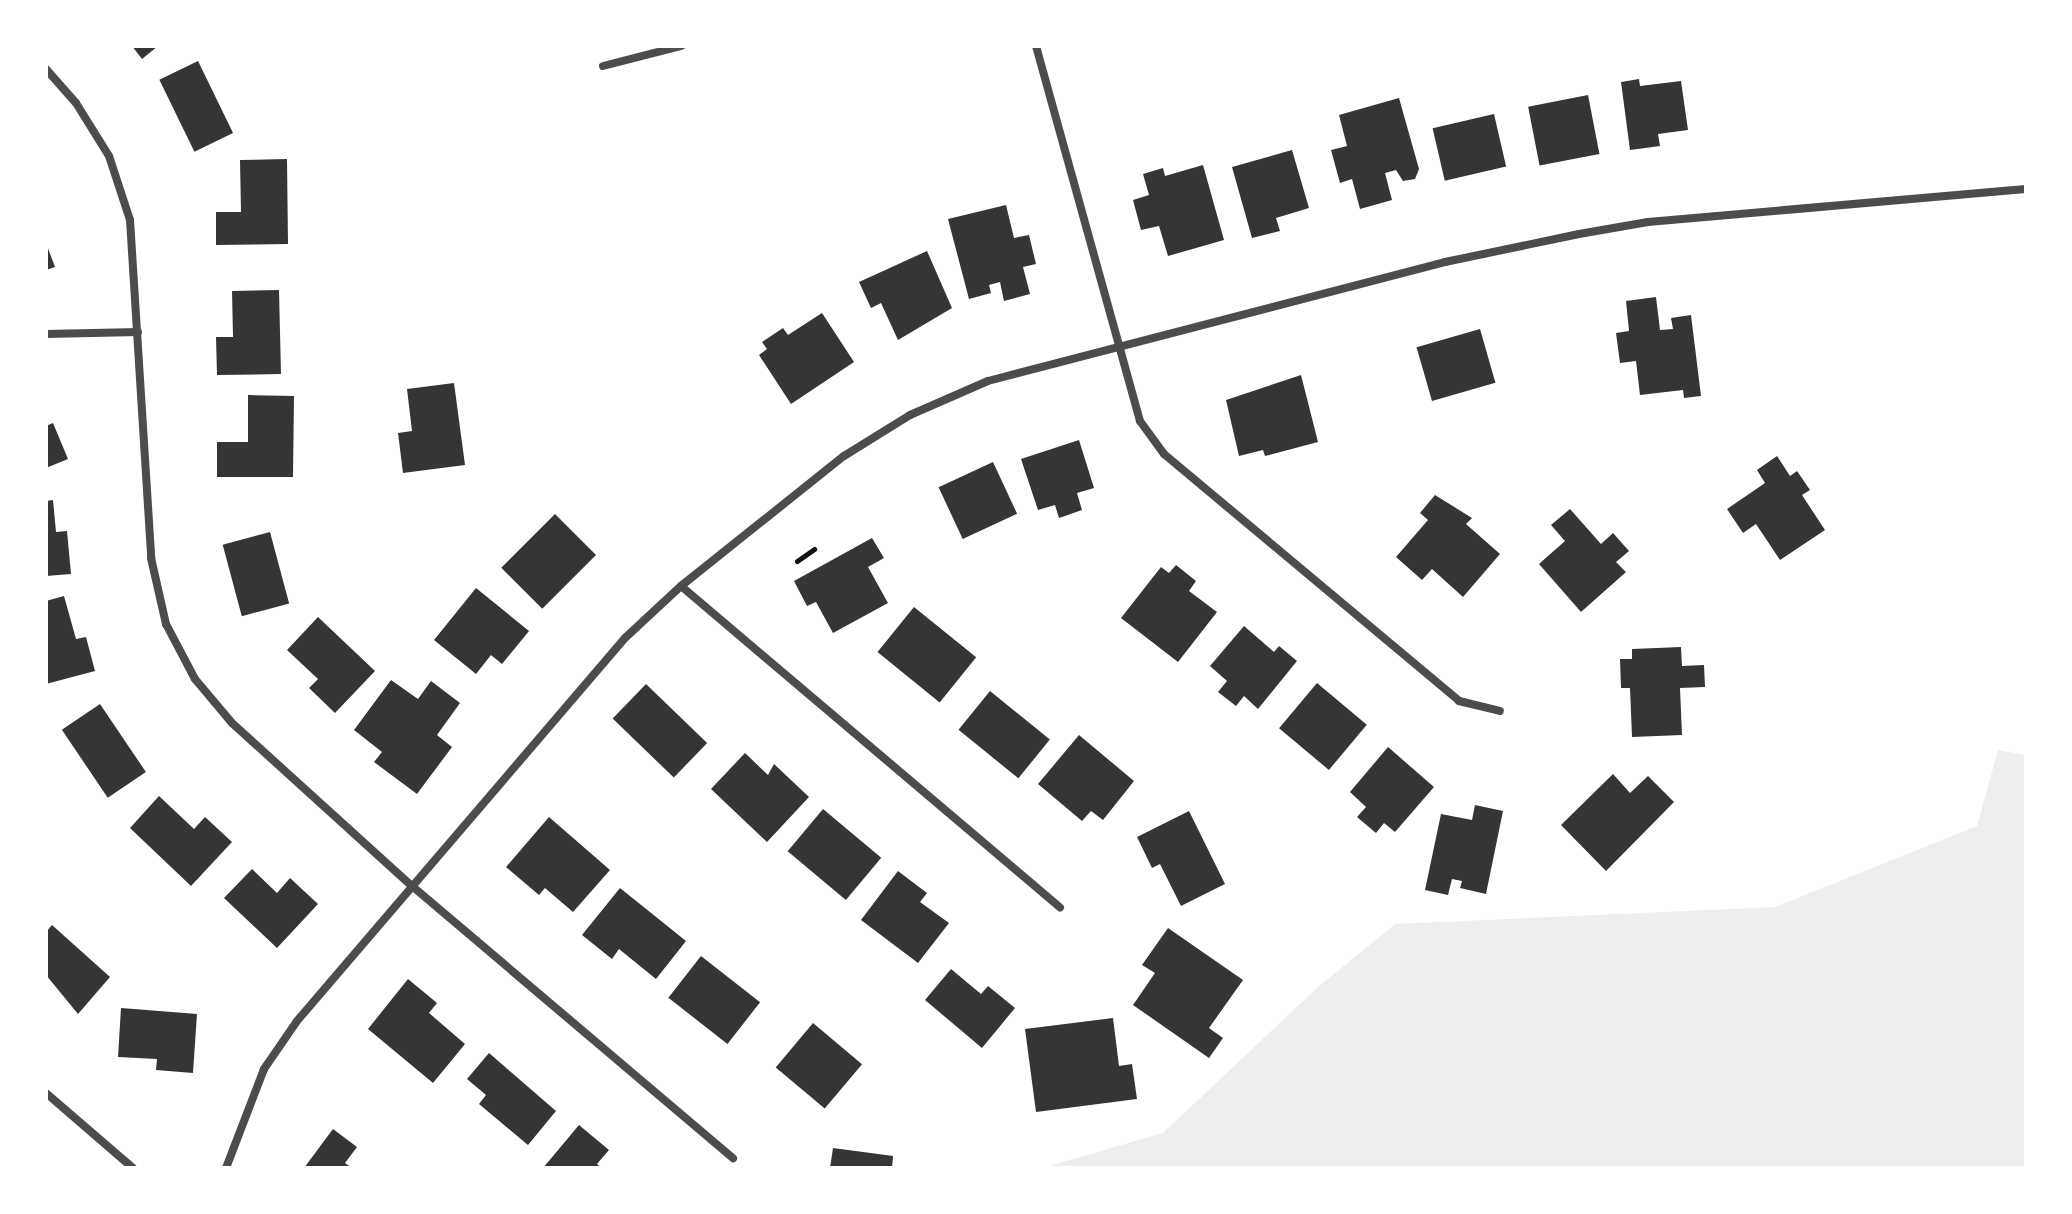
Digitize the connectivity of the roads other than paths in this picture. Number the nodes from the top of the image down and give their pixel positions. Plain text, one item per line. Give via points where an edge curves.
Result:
1 (681, 46) edge
2 (1036, 46) edge
3 (603, 66) dead end
4 (46, 69) edge
5 (2026, 189) edge
6 (138, 332) junction
7 (46, 334) edge
8 (1120, 350) junction
9 (681, 586) junction
10 (1500, 711) dead end
11 (412, 886) junction
12 (1060, 907) dead end
13 (46, 1093) edge
14 (733, 1158) dead end
15 (133, 1168) edge
16 (226, 1168) edge

1 - 3 street
2 - 8 street
4 - 6 street via 76,103 109,156 130,220
5 - 8 street via 1648,222 1579,234 1445,262
6 - 7 street
6 - 11 street via 151,558 166,624 195,679 232,723
8 - 9 street via 988,381 910,415 844,456
8 - 10 street via 1140,421 1164,454 1459,701
9 - 11 street via 625,638
9 - 12 street
11 - 14 street
11 - 16 street via 297,1021 264,1069
13 - 15 street

